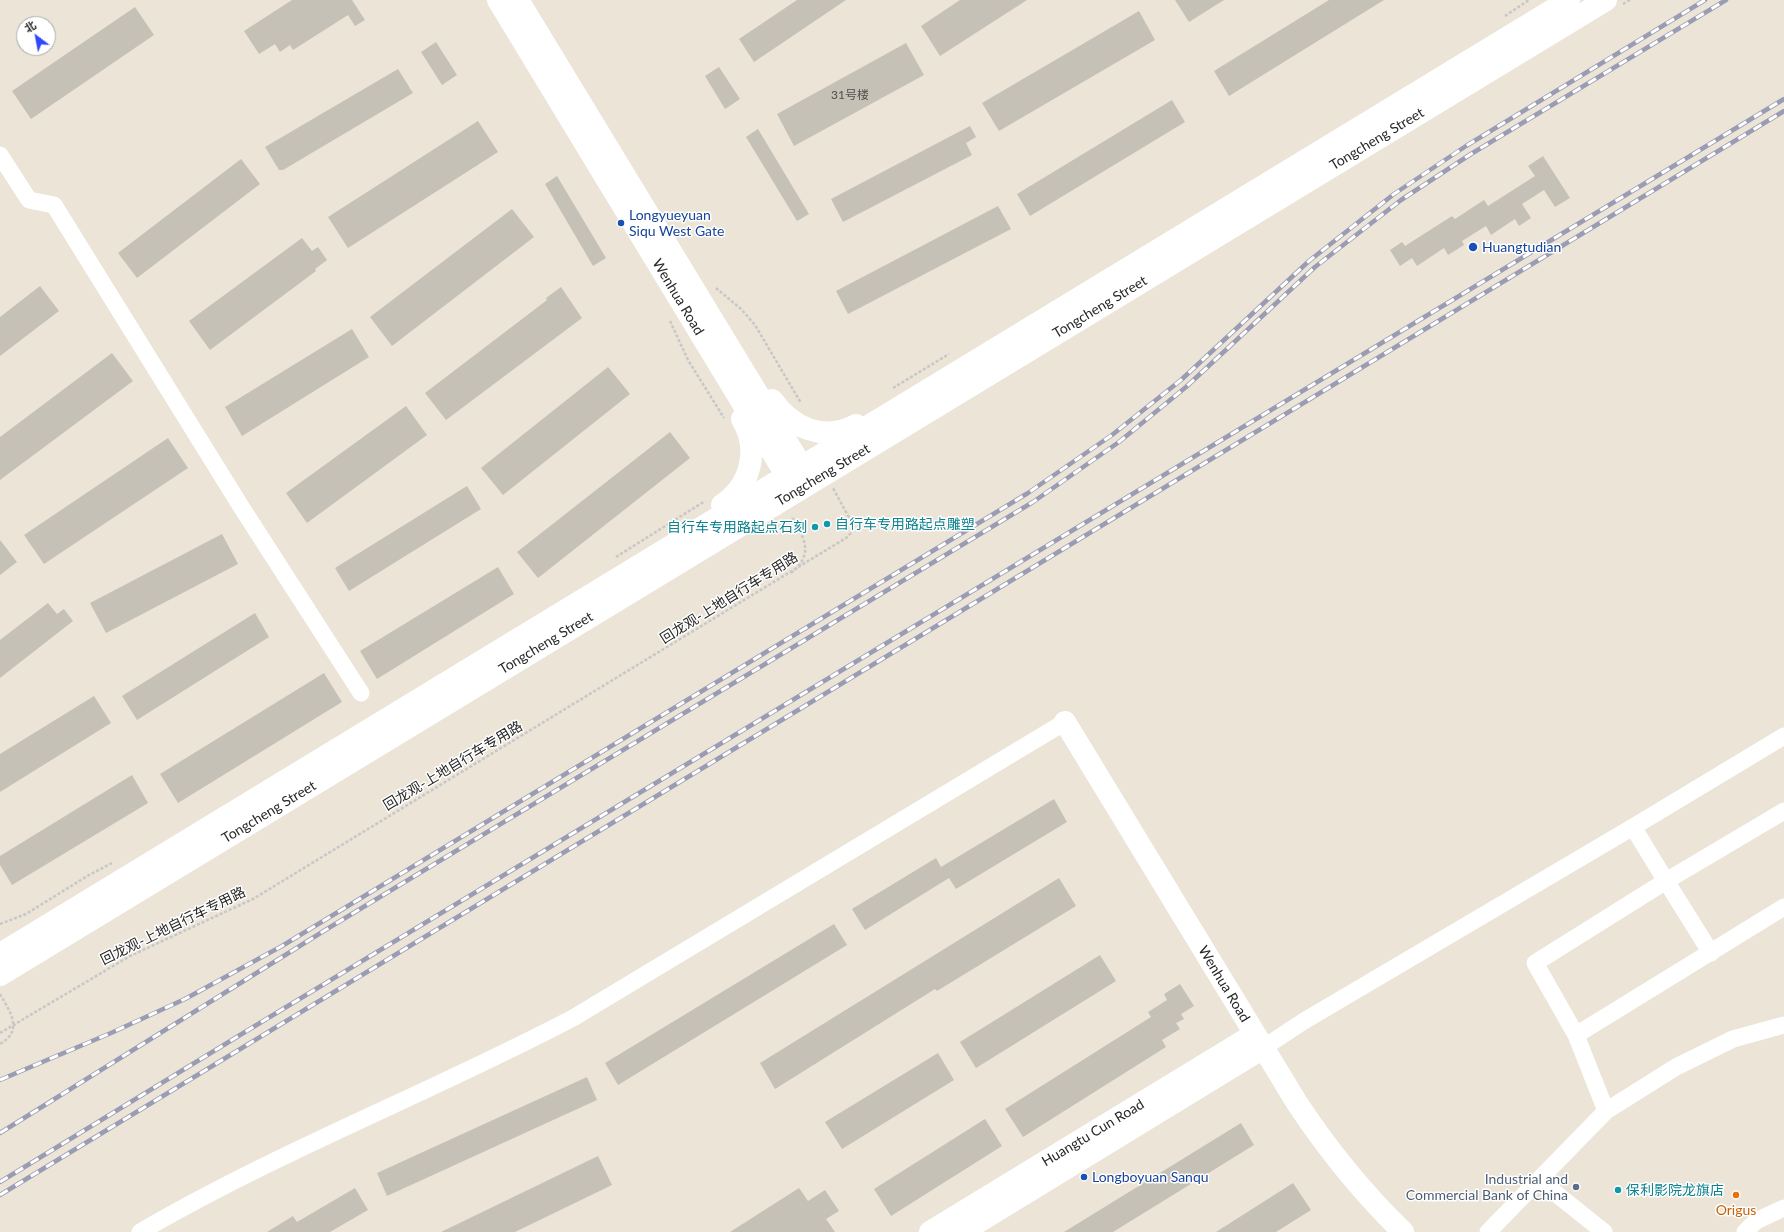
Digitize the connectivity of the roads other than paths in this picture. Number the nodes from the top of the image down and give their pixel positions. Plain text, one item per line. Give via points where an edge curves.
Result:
1 (498, 0) edge
2 (518, 0) edge
3 (1558, 0) edge
4 (1569, 0) edge
5 (1606, 0) edge
6 (1505, 28) junction
7 (0, 155) edge
8 (669, 282) junction
9 (719, 331) junction
10 (986, 355) junction
11 (799, 479) junction
12 (607, 585) junction
13 (361, 693) dead end
14 (1065, 722) joint
15 (1784, 736) edge
16 (1784, 811) edge
17 (1633, 827) junction
18 (164, 854) junction
19 (1666, 881) junction
20 (1784, 907) edge
21 (0, 936) edge
22 (1711, 952) junction
23 (0, 954) edge
24 (0, 975) edge
25 (1784, 1025) edge
26 (1576, 1035) junction
27 (1259, 1041) junction
28 (1606, 1111) junction
29 (1539, 1180) junction
30 (1784, 1208) edge
31 (140, 1232) edge
32 (930, 1232) edge
33 (962, 1232) edge
34 (1403, 1232) edge
35 (1488, 1232) edge
36 (1604, 1232) edge
37 (1745, 1232) edge

1 - 8 main road, Wenhua Road
2 - 9 main road, Wenhua Road
3 - 6 main road
4 - 6 main road, Tongcheng Street
5 - 11 main road, Tongcheng Street
6 - 10 main road, Tongcheng Street
7 - 13 street via 29,200 54,205
8 - 11 main road, Wenhua Road
8 - 12 main road via 696,344 745,424 751,446 749,473 731,498 671,536
9 - 10 main road via 782,413 801,426 824,432 852,427 922,385
9 - 11 main road, Wenhua Road
10 - 11 main road, Tongcheng Street
11 - 12 main road, Tongcheng Street
11 - 24 main road, Tongcheng Street
12 - 18 main road, Tongcheng Street
14 - 27 main road, Wenhua Road
14 - 31 street via 573,1018 496,1058 246,1175
15 - 17 street
16 - 19 street
17 - 19 street
17 - 27 street via 1304,1021
18 - 21 main road via 103,882 21,932
18 - 23 main road, Tongcheng Street
19 - 22 street
19 - 26 street via 1534,963
20 - 22 street
22 - 26 street
25 - 28 street via 1733,1039 1676,1067
26 - 28 street
27 - 32 main road, Huangtu Cun Road
27 - 33 main road, Huangtu Cun Road
27 - 34 main road, Wenhua Road via 1324,1143 1360,1188
28 - 29 street
29 - 35 street
29 - 36 street
30 - 37 street via 1756,1221

